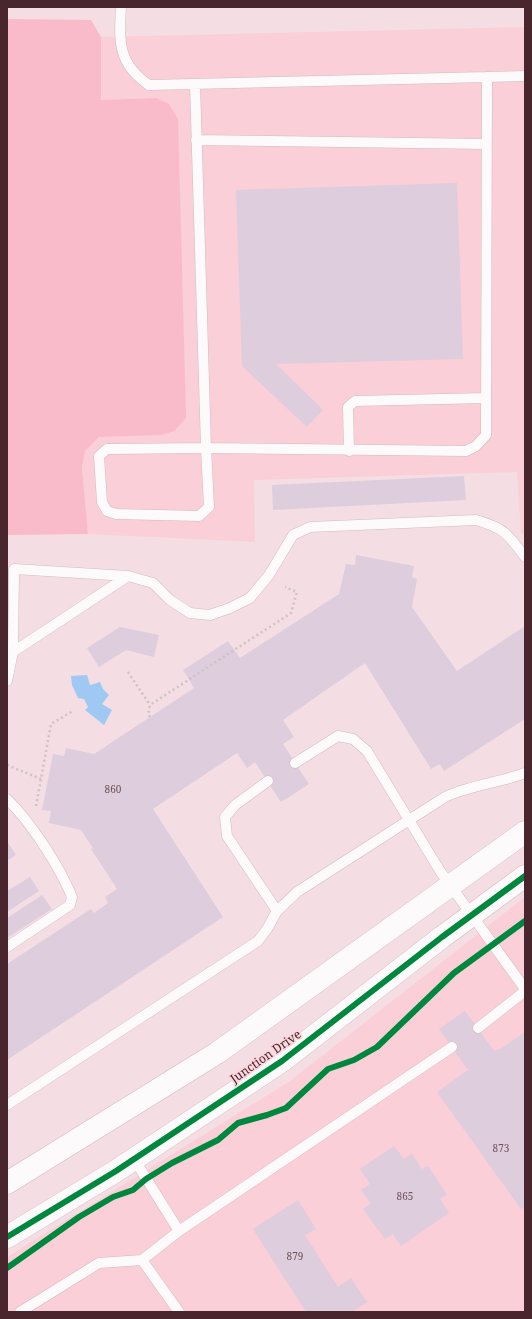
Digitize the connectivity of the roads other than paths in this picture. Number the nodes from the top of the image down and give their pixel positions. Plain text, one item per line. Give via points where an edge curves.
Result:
1 (120, 7) edge
2 (525, 76) edge
3 (487, 77) junction
4 (195, 84) junction
5 (196, 140) junction
6 (487, 144) junction
7 (486, 398) junction
8 (206, 448) junction
9 (349, 451) junction
10 (525, 557) edge
11 (128, 576) junction
12 (13, 652) junction
13 (7, 681) edge
14 (295, 763) dead end
15 (525, 773) edge
16 (268, 781) dead end
17 (7, 799) edge
18 (409, 821) junction
19 (525, 832) edge
20 (525, 876) edge
21 (451, 885) junction
22 (277, 911) junction
23 (472, 915) junction
24 (7, 947) edge
25 (525, 990) edge
26 (478, 1028) dead end
27 (452, 1047) dead end
28 (7, 1105) edge
29 (134, 1159) junction
30 (7, 1183) edge
31 (179, 1231) junction
32 (7, 1237) edge
33 (142, 1260) junction
34 (20, 1312) edge
35 (179, 1312) edge

1 - 4 lane via 119,33 124,57 135,76 149,85
2 - 3 lane
3 - 4 lane
3 - 6 lane
4 - 5 lane
5 - 6 lane
5 - 8 lane
6 - 7 lane
7 - 9 lane via 486,435 476,446 466,451
7 - 9 lane via 354,401 348,407
8 - 8 lane via 107,449 99,456 102,502 107,511 116,514 199,516 209,506
8 - 9 lane
10 - 11 lane via 509,536 496,526 476,520 310,527 292,535 269,575 250,598 210,615 190,613 170,600 153,583
11 - 12 lane
11 - 12 lane via 14,569
12 - 13 lane
14 - 18 lane via 338,736 353,738 367,751
15 - 18 lane via 491,784 461,789
16 - 22 lane via 235,805 225,817 226,836
17 - 24 lane via 58,866 72,897 70,905
18 - 21 lane
18 - 22 lane via 298,892
19 - 21 street
20 - 23 street, Junction Drive
21 - 23 lane
21 - 30 street via 217,1053
22 - 28 lane via 258,941
23 - 25 lane
23 - 29 street, Junction Drive via 282,1061
25 - 26 lane
27 - 31 lane
29 - 31 lane
29 - 32 street, Junction Drive
31 - 33 lane
33 - 34 lane via 99,1264
33 - 35 lane

